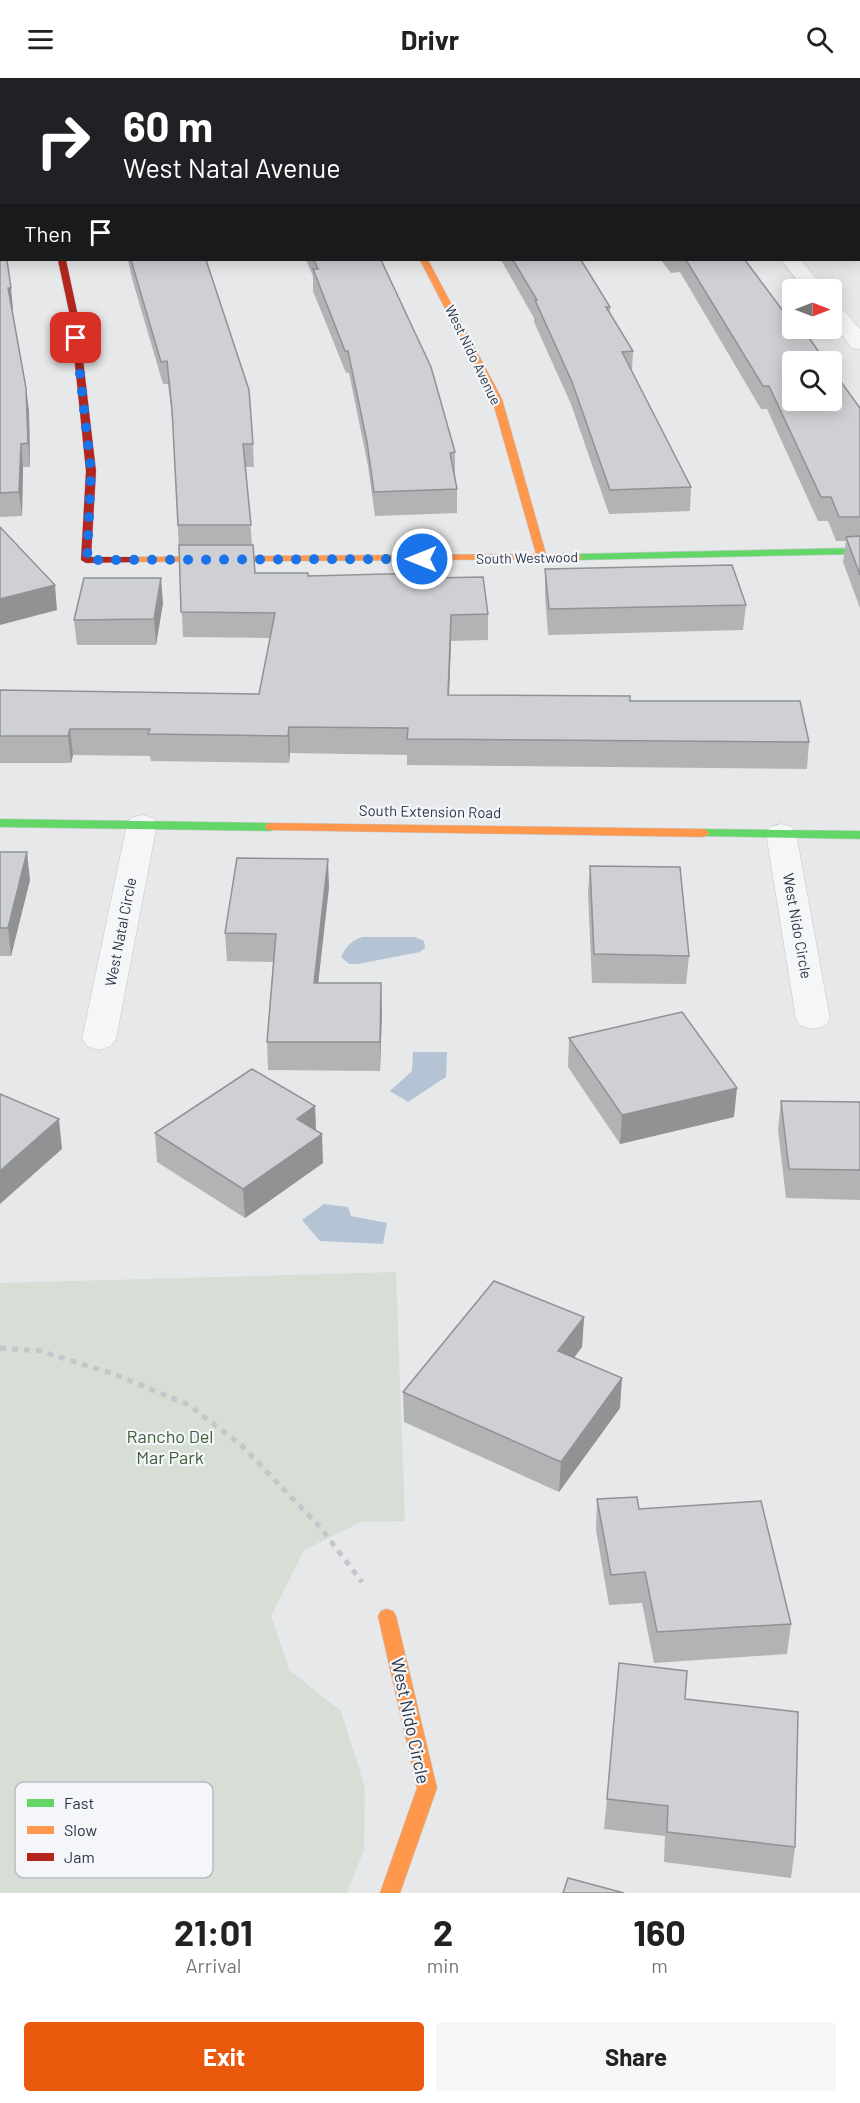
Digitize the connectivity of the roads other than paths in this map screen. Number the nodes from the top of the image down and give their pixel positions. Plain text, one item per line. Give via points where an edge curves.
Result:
1 (62, 261) edge
2 (425, 261) edge
3 (792, 261) edge
4 (807, 279) edge
5 (842, 321) edge
6 (860, 343) edge
7 (860, 551) edge
8 (542, 558) junction
9 (0, 823) edge
10 (142, 824) junction
11 (781, 833) junction
12 (860, 835) edge
13 (813, 1019) dead end
14 (99, 1040) dead end
15 (387, 1616) road end
16 (390, 1893) edge

1 - 8 street, South Westwood via 74,316 91,471 87,560
2 - 8 street, West Nido Avenue via 497,399
3 - 4 street
5 - 6 street
7 - 8 street, South Westwood
9 - 10 street, South Extension Road
10 - 11 street, South Extension Road
10 - 14 street, West Natal Circle
11 - 12 street, South Extension Road
11 - 13 street, West Nido Circle
15 - 16 street, West Nido Circle via 427,1788

